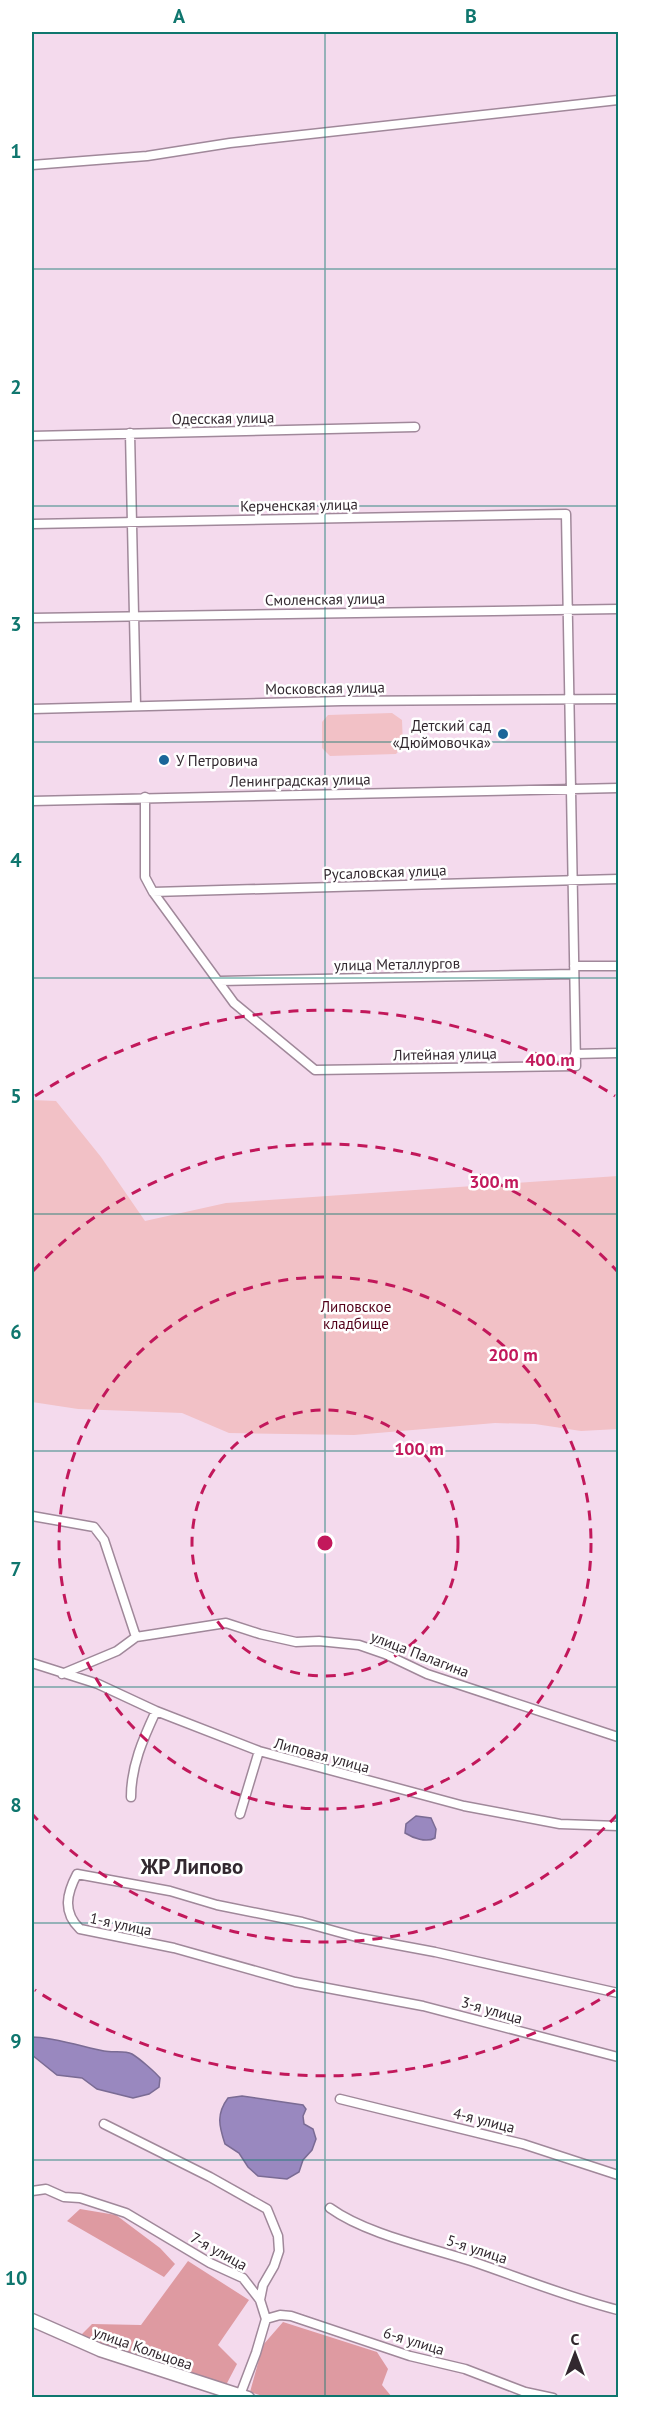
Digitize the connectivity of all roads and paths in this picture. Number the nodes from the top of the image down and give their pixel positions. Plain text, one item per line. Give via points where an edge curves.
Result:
1 (618, 100) edge
2 (32, 165) edge
3 (415, 427) dead end
4 (130, 433) junction
5 (32, 436) edge
6 (130, 522) junction
7 (32, 524) edge
8 (567, 609) junction
9 (618, 609) edge
10 (132, 616) junction
11 (32, 618) edge
12 (618, 699) edge
13 (568, 700) junction
14 (136, 706) junction
15 (32, 709) edge
16 (618, 788) edge
17 (569, 789) junction
18 (145, 797) junction
19 (32, 801) edge
20 (618, 879) edge
21 (573, 881) junction
22 (153, 892) junction
23 (618, 966) edge
24 (574, 970) junction
25 (220, 981) junction
26 (618, 1053) edge
27 (575, 1054) junction
28 (32, 1516) edge
29 (136, 1637) junction
30 (32, 1663) edge
31 (62, 1674) junction
32 (156, 1711) junction
33 (618, 1737) edge
34 (259, 1751) junction
35 (131, 1797) dead end
36 (240, 1814) dead end
37 (618, 1826) edge
38 (357, 1992) joint
39 (618, 1993) edge
40 (618, 2057) edge
41 (340, 2099) dead end
42 (104, 2124) dead end
43 (618, 2175) edge
44 (32, 2191) edge
45 (330, 2208) dead end
46 (260, 2300) junction
47 (618, 2310) edge
48 (266, 2319) junction
49 (32, 2320) edge
50 (244, 2396) edge
51 (553, 2397) edge

1 - 2 street via 230,143 147,156
3 - 4 street, Одесская улица
4 - 5 street, Одесская улица
4 - 6 street
6 - 7 street, Керченская улица
6 - 8 street, Керченская улица via 566,514
6 - 10 street
8 - 9 street, Смоленская улица
8 - 10 street, Смоленская улица
8 - 13 street
10 - 11 street, Смоленская улица
10 - 14 street
12 - 13 street, Московская улица
13 - 14 street, Московская улица
13 - 17 street
14 - 15 street, Московская улица
16 - 17 street, Ленинградская улица
17 - 18 street, Ленинградская улица
17 - 21 street
18 - 19 street, Ленинградская улица
18 - 22 street via 145,877
20 - 21 street, Русаловская улица
21 - 22 street, Русаловская улица
21 - 24 street
22 - 25 street
23 - 24 street, улица Металлургов
24 - 25 street, улица Металлургов
24 - 27 street
25 - 27 street, Литейная улица via 234,1003 315,1070 576,1066
26 - 27 street
28 - 29 street via 94,1527 104,1540
29 - 31 street, улица Палагина via 117,1651
29 - 33 street, улица Палагина via 226,1623 296,1642 359,1645 427,1674
30 - 31 street, Липовая улица
31 - 32 street, Липовая улица via 98,1684
32 - 34 street, Липовая улица
32 - 35 street via 140,1745
34 - 36 street
34 - 37 street, Липовая улица via 464,1806 560,1824
38 - 39 street, 1-я улица via 295,1982 174,1948 80,1929 70,1916 67,1896 77,1874 170,1891 217,1905
38 - 40 street, 3-я улица via 460,2014
41 - 43 street, 4-я улица via 523,2144
42 - 46 street via 267,2209 278,2236 279,2251
44 - 46 street, 7-я улица via 46,2190 126,2213 243,2278
45 - 47 street, 5-я улица via 374,2230
46 - 48 street
48 - 50 street
48 - 51 street, 6-я улица via 280,2315 312,2322 410,2356 465,2369 525,2392
49 - 50 main road, улица Кольцова via 99,2350

